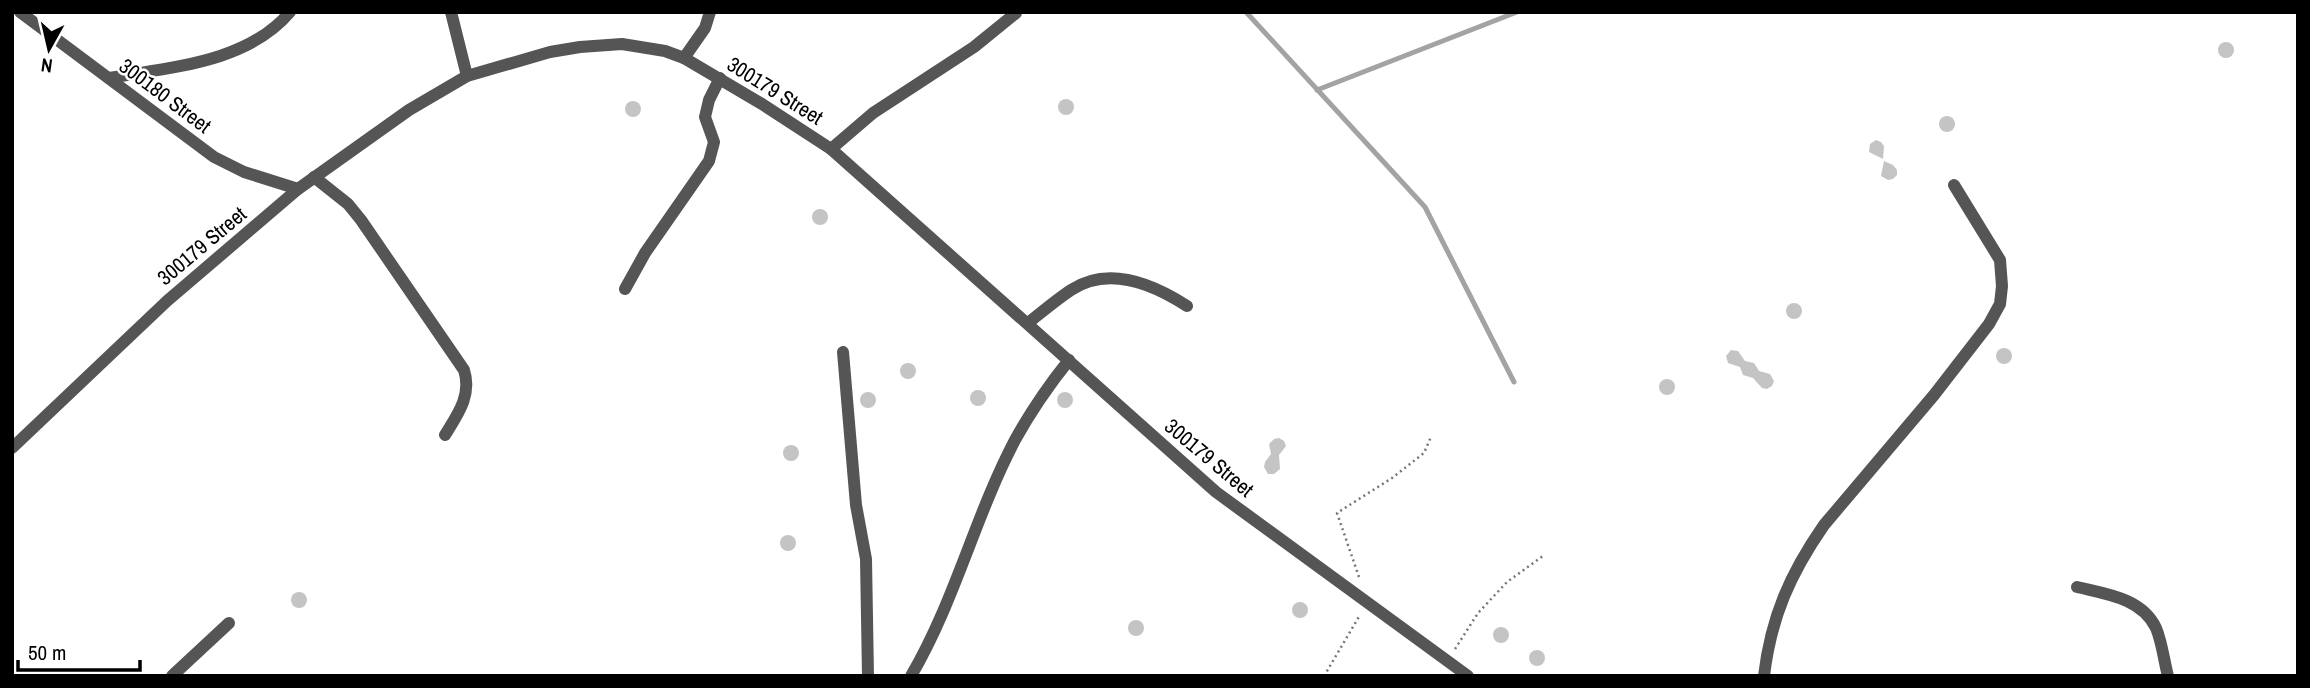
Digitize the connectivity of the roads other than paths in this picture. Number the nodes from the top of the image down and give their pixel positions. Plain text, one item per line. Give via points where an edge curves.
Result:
1 (20, 12) edge
2 (290, 12) edge
3 (452, 12) edge
4 (710, 12) edge
5 (1016, 13) edge
6 (684, 58) junction
7 (467, 76) junction
8 (109, 78) junction
9 (720, 78) junction
10 (831, 149) junction
11 (314, 177) junction
12 (1954, 184) dead end
13 (298, 189) junction
14 (625, 289) dead end
15 (1187, 306) dead end
16 (1028, 323) junction
17 (843, 352) dead end
18 (1069, 360) junction
19 (445, 435) dead end
20 (12, 448) edge
21 (2077, 587) dead end
22 (229, 623) dead end
23 (172, 676) edge
24 (868, 676) edge
25 (911, 676) edge
26 (1468, 676) edge
27 (1763, 676) edge
28 (2168, 676) edge

1 - 8 street, 300180 Street
2 - 8 street via 263,37 228,53
3 - 7 street
4 - 6 street via 705,28
5 - 10 street via 974,47 880,108
6 - 7 street, 300179 Street via 643,46 580,47
6 - 9 street, 300179 Street
7 - 11 street, 300179 Street
8 - 13 street, 300180 Street via 214,158
9 - 10 street, 300179 Street
9 - 14 street via 705,117 714,142 709,161
10 - 16 street, 300179 Street
11 - 13 street, 300179 Street
11 - 19 street via 361,220 464,370 467,390
12 - 27 street via 2000,260 2000,304 1934,395 1812,543 1777,611
13 - 20 street, 300179 Street via 167,301
15 - 16 street via 1147,284 1108,278 1072,289
16 - 18 street, 300179 Street
17 - 24 street via 856,505 866,559
18 - 25 street via 1015,441 936,629
18 - 26 street, 300179 Street via 1206,484
21 - 28 street via 2126,600 2147,613 2157,630
22 - 23 street

